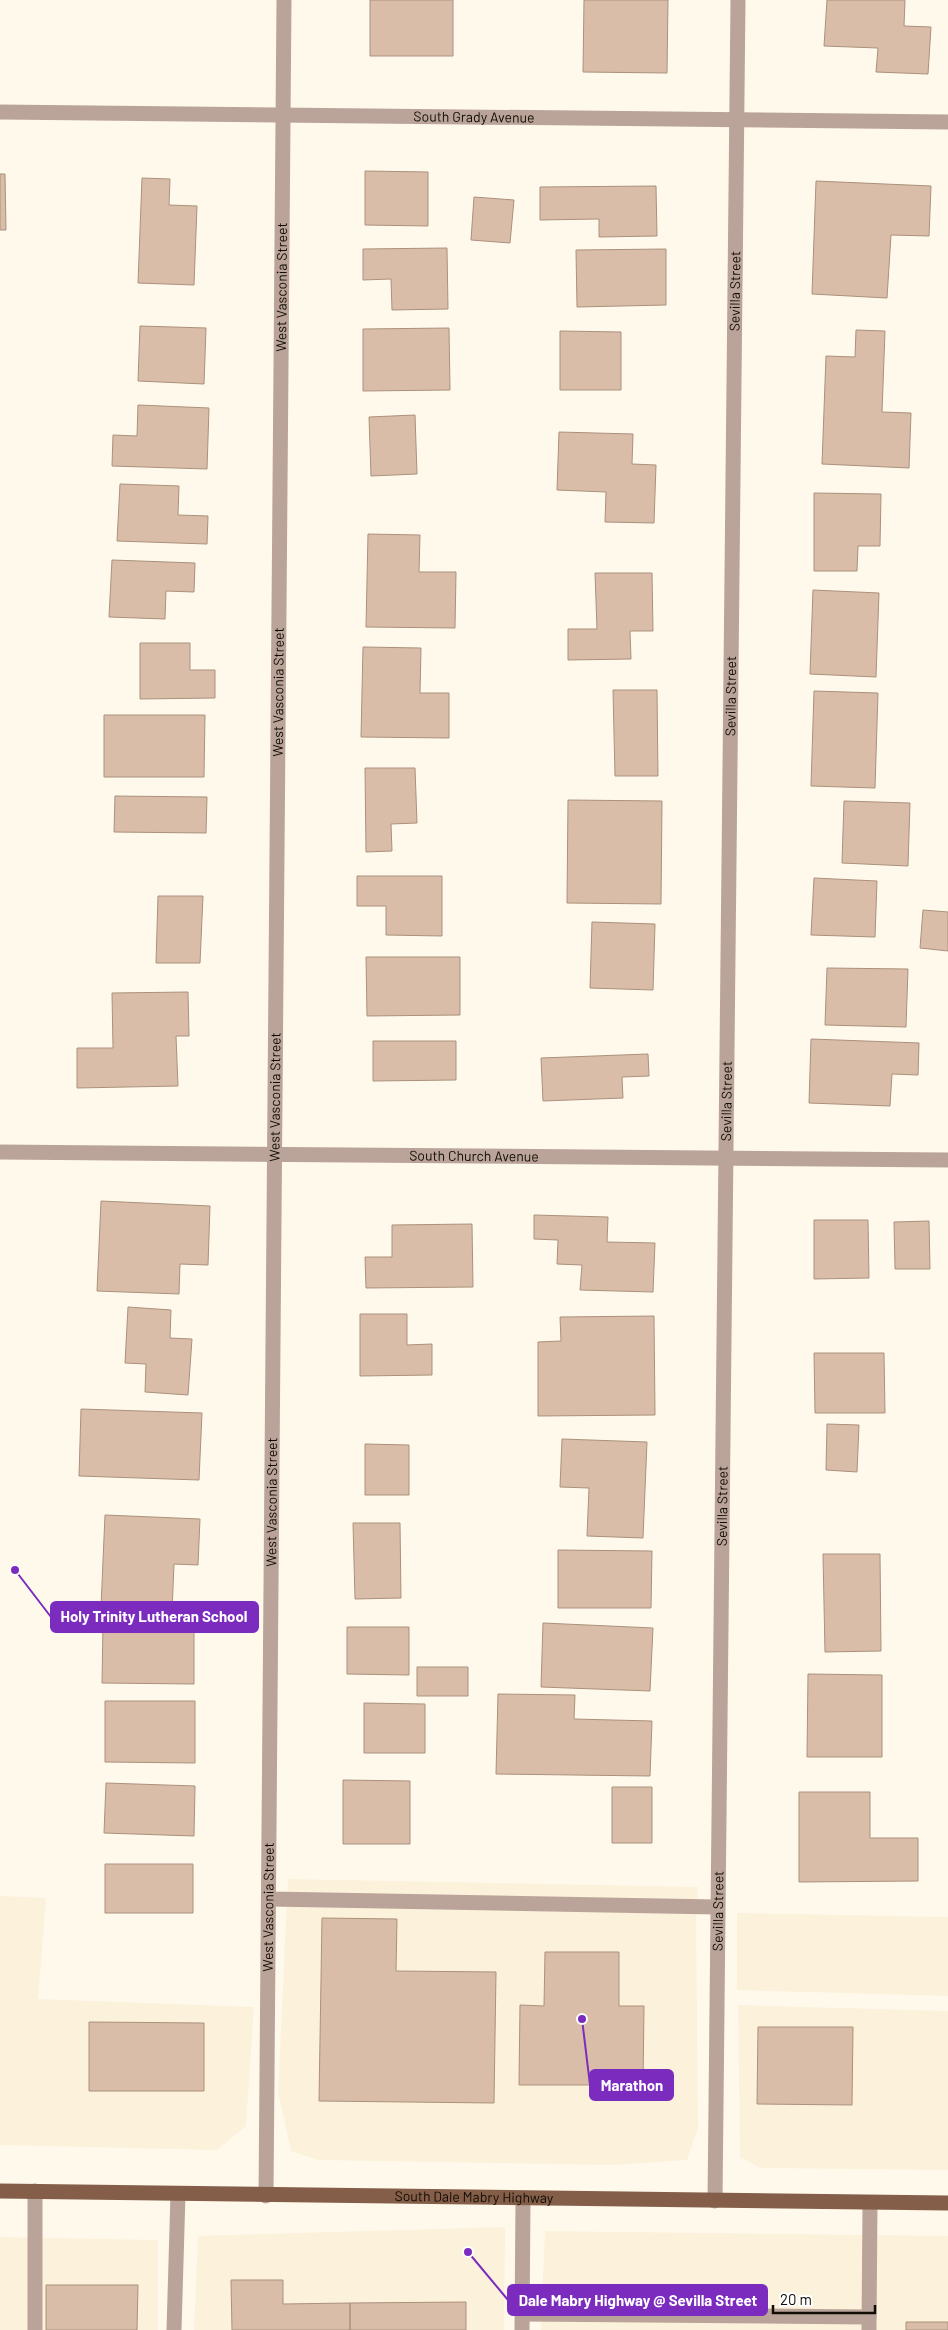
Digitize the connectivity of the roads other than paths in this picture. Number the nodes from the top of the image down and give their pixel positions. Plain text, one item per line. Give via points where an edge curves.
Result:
1 (284, 0) edge
2 (738, 0) edge
3 (0, 112) edge
4 (283, 114) junction
5 (737, 118) junction
6 (948, 122) edge
7 (0, 1152) edge
8 (274, 1155) junction
9 (727, 1158) junction
10 (948, 1160) edge
11 (269, 1899) junction
12 (718, 1907) junction
13 (0, 2191) edge
14 (35, 2192) junction
15 (178, 2194) junction
16 (266, 2196) junction
17 (523, 2199) junction
18 (715, 2201) junction
19 (870, 2203) junction
20 (948, 2203) edge
21 (522, 2314) junction
22 (869, 2324) edge
23 (35, 2330) edge
24 (174, 2330) edge
25 (522, 2330) edge

1 - 4 street, West Vasconia Street
2 - 5 street, Sevilla Street
3 - 4 street, South Grady Avenue
4 - 5 street, South Grady Avenue
4 - 8 street, West Vasconia Street
5 - 6 street, South Grady Avenue
5 - 9 street, Sevilla Street
7 - 8 street, South Church Avenue
8 - 9 street, South Church Avenue
8 - 11 street, West Vasconia Street
9 - 10 street, South Church Avenue
9 - 12 street, Sevilla Street
11 - 12 street
11 - 16 street, West Vasconia Street
12 - 18 street, Sevilla Street
13 - 14 main road, South Dale Mabry Highway
14 - 15 main road, South Dale Mabry Highway
14 - 23 street
15 - 16 main road, South Dale Mabry Highway
15 - 24 street
16 - 17 main road, South Dale Mabry Highway
17 - 18 main road, South Dale Mabry Highway
17 - 21 street
18 - 19 main road, South Dale Mabry Highway
19 - 20 main road, South Dale Mabry Highway
19 - 22 street
21 - 22 street
21 - 25 street

